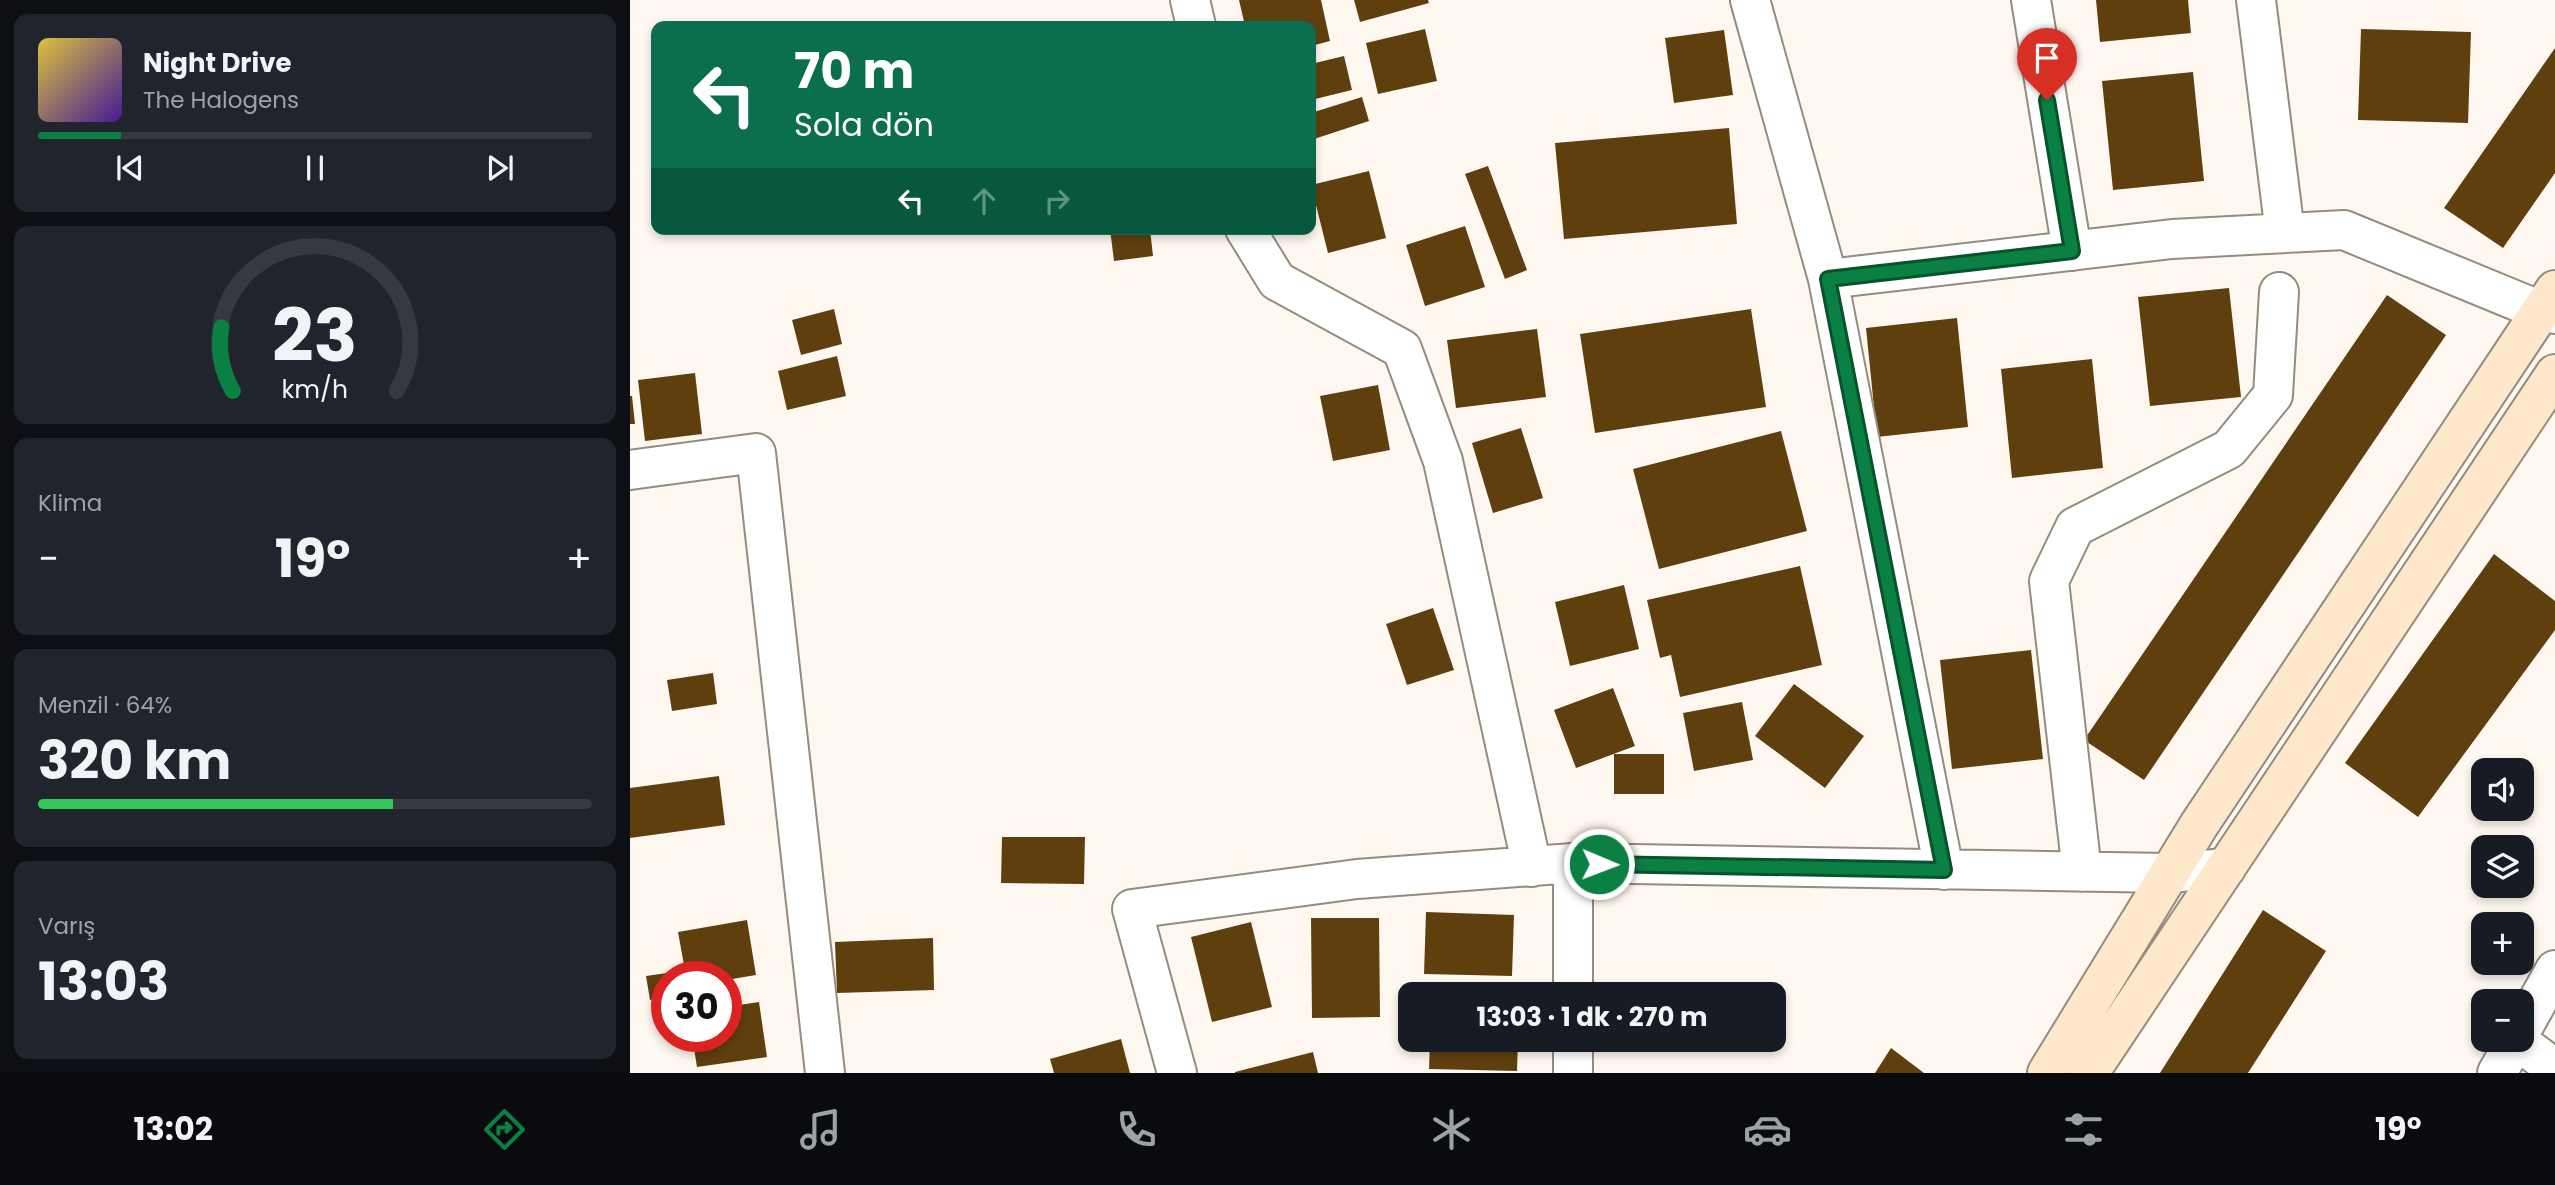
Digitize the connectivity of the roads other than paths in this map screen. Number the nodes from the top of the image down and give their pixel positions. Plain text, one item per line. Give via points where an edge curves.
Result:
1 (1190, 0) edge
2 (1750, 0) edge
3 (2031, 0) edge
4 (2256, 0) edge
5 (1195, 21) edge
6 (2285, 233) junction
7 (1249, 235) edge
8 (2072, 251) junction
9 (1828, 279) junction
10 (2279, 292) dead end
11 (2550, 305) edge
12 (2555, 374) edge
13 (630, 470) edge
14 (1573, 863) junction
15 (1532, 867) junction
16 (2226, 869) junction
17 (1944, 870) junction
18 (2082, 872) junction
19 (2169, 873) junction
20 (2555, 970) edge
21 (1573, 982) edge
22 (2534, 1008) edge
23 (1573, 1052) edge
24 (2509, 1052) edge
25 (2532, 1052) edge
26 (2555, 1069) edge
27 (825, 1073) edge
28 (1177, 1073) edge
29 (1573, 1073) edge
30 (2047, 1073) edge
31 (2090, 1073) edge
32 (2497, 1073) edge

1 - 5 street
2 - 9 street
3 - 8 street
4 - 6 street
6 - 8 street via 2172,239
6 - 11 street via 2344,230
7 - 15 street via 1277,281 1402,349 1443,460
8 - 9 street
9 - 17 street
10 - 18 street via 2273,395 2229,449 2076,527 2049,581
11 - 19 main road
12 - 16 main road
13 - 27 street via 756,453
14 - 15 street
14 - 17 street
14 - 21 street
15 - 28 street via 1357,879 1132,909
16 - 19 street
16 - 31 main road
17 - 18 street
18 - 19 street
19 - 30 main road
20 - 22 street
23 - 29 street
24 - 32 street
25 - 26 street

